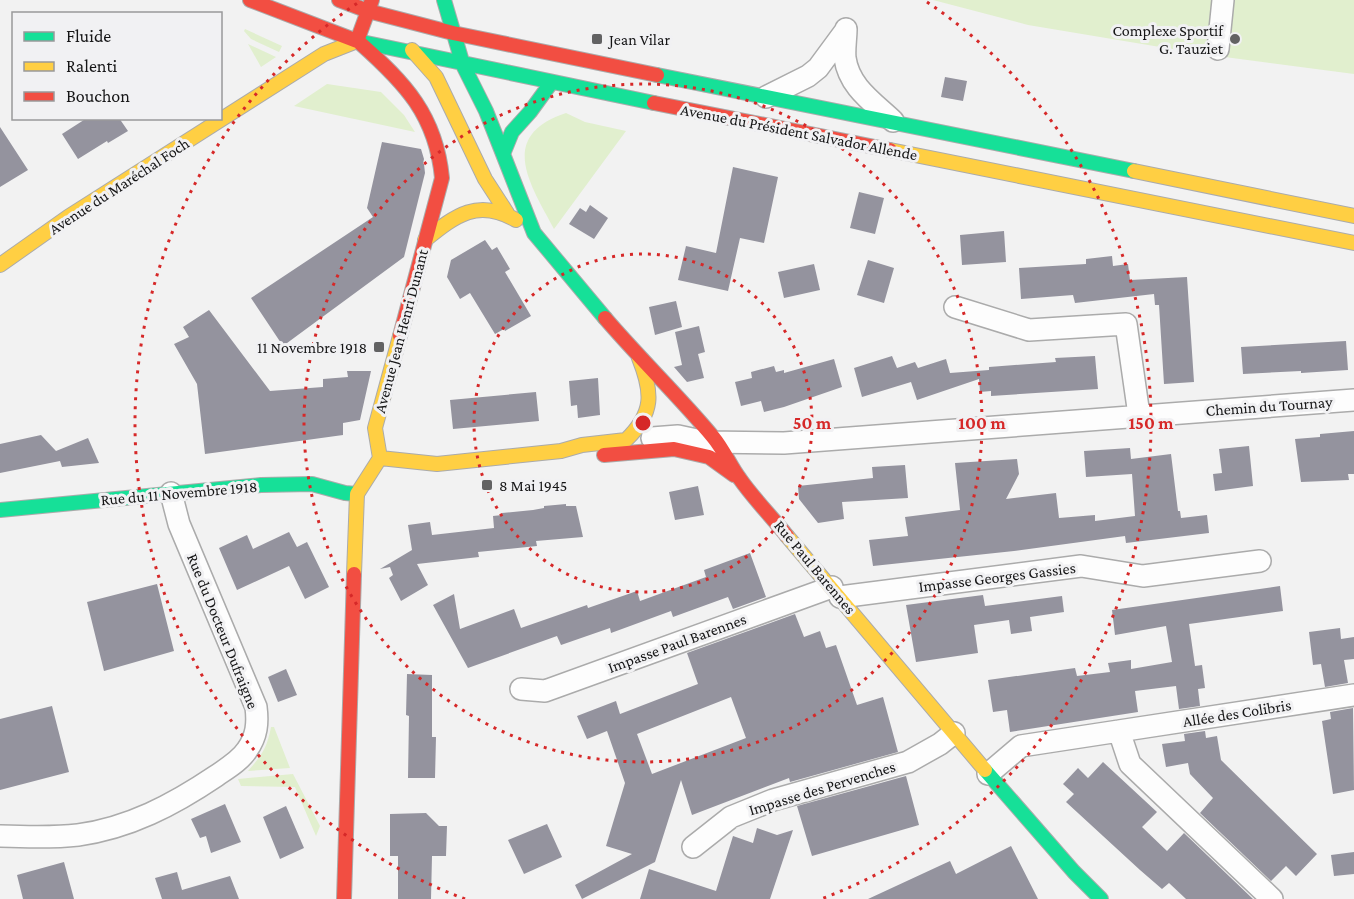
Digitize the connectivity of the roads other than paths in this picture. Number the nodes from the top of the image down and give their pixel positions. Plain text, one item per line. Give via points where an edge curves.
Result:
1 (250, 0) edge
2 (283, 0) edge
3 (339, 0) edge
4 (444, 0) edge
5 (1223, 0) edge
6 (370, 6) edge
7 (453, 33) junction
8 (357, 41) junction
9 (1218, 49) dead end
10 (418, 55) junction
11 (463, 65) junction
12 (551, 83) junction
13 (766, 96) junction
14 (222, 119) edge
15 (221, 120) edge
16 (893, 121) junction
17 (503, 154) junction
18 (507, 213) junction
19 (1354, 216) edge
20 (534, 233) junction
21 (425, 240) junction
22 (1354, 243) edge
23 (0, 265) edge
24 (955, 307) dead end
25 (639, 358) junction
26 (1354, 400) edge
27 (1138, 415) junction
28 (626, 440) junction
29 (718, 443) junction
30 (561, 452) junction
31 (380, 458) junction
32 (739, 478) junction
33 (171, 493) junction
34 (357, 494) junction
35 (0, 510) edge
36 (1260, 561) dead end
37 (836, 592) junction
38 (521, 689) dead end
39 (1354, 695) edge
40 (1119, 731) junction
41 (954, 733) junction
42 (988, 774) junction
43 (0, 836) edge
44 (693, 847) dead end
45 (344, 899) edge
46 (1101, 899) edge
47 (1272, 899) edge

1 - 8 street, Avenue du Président Salvador Allende
2 - 6 street via 333,17
3 - 6 street, Avenue du Président Salvador Allende
4 - 7 street, Rue Paul Barennes
5 - 9 street
6 - 7 street, Avenue du Président Salvador Allende
6 - 8 street
6 - 10 street
7 - 11 street, Rue Paul Barennes
7 - 13 street, Avenue du Président Salvador Allende
8 - 10 street, Avenue du Président Salvador Allende
8 - 14 street, Avenue du Maréchal Foch via 324,54
8 - 21 street, Avenue Jean Henri Dunant via 406,88 440,148 442,178
10 - 11 street, Avenue du Président Salvador Allende
10 - 18 street via 436,76 485,179
11 - 12 street, Avenue du Président Salvador Allende
11 - 17 street, Rue Paul Barennes
12 - 17 street via 512,132
12 - 22 street, Avenue du Président Salvador Allende
13 - 16 street, Avenue du Président Salvador Allende
13 - 16 street via 813,72 846,29 845,57 850,74 862,94
15 - 23 street, Avenue du Maréchal Foch
16 - 19 street, Avenue du Président Salvador Allende
17 - 20 street, Rue Paul Barennes
18 - 20 street, Rue Paul Barennes
18 - 21 street via 474,209 460,214
20 - 25 street, Rue Paul Barennes
21 - 31 street, Avenue Jean Henri Dunant via 375,428
24 - 27 street via 1029,330 1126,324
25 - 28 street via 650,390 642,424
25 - 29 street, Rue Paul Barennes via 658,372
26 - 27 street, Chemin du Tournay
27 - 29 street, Chemin du Tournay via 784,443
28 - 29 street, Chemin du Tournay via 678,436
28 - 30 street via 582,445
29 - 32 street, Rue Paul Barennes via 733,461
30 - 31 street via 437,464
30 - 32 street via 584,457 674,449 709,457
31 - 34 street
32 - 37 street, Rue Paul Barennes
33 - 34 street, Rue du 11 Novembre 1918 via 296,483
33 - 35 street, Rue du 11 Novembre 1918
33 - 43 street, Rue du Docteur Dufraigne via 179,524 256,707 258,724 253,740 246,753 231,766 185,797 115,828 78,835
34 - 45 street
36 - 37 street, Impasse Georges Gassies via 1143,576 1081,566
37 - 38 street, Impasse Paul Barennes via 545,691
37 - 41 street, Rue Paul Barennes
39 - 40 street, Allée des Colibris
40 - 42 street, Allée des Colibris via 1021,746
40 - 47 street via 1130,764
41 - 42 street, Rue Paul Barennes
41 - 44 street, Impasse des Pervenches via 908,762 773,800 731,817
42 - 46 street, Rue Paul Barennes

